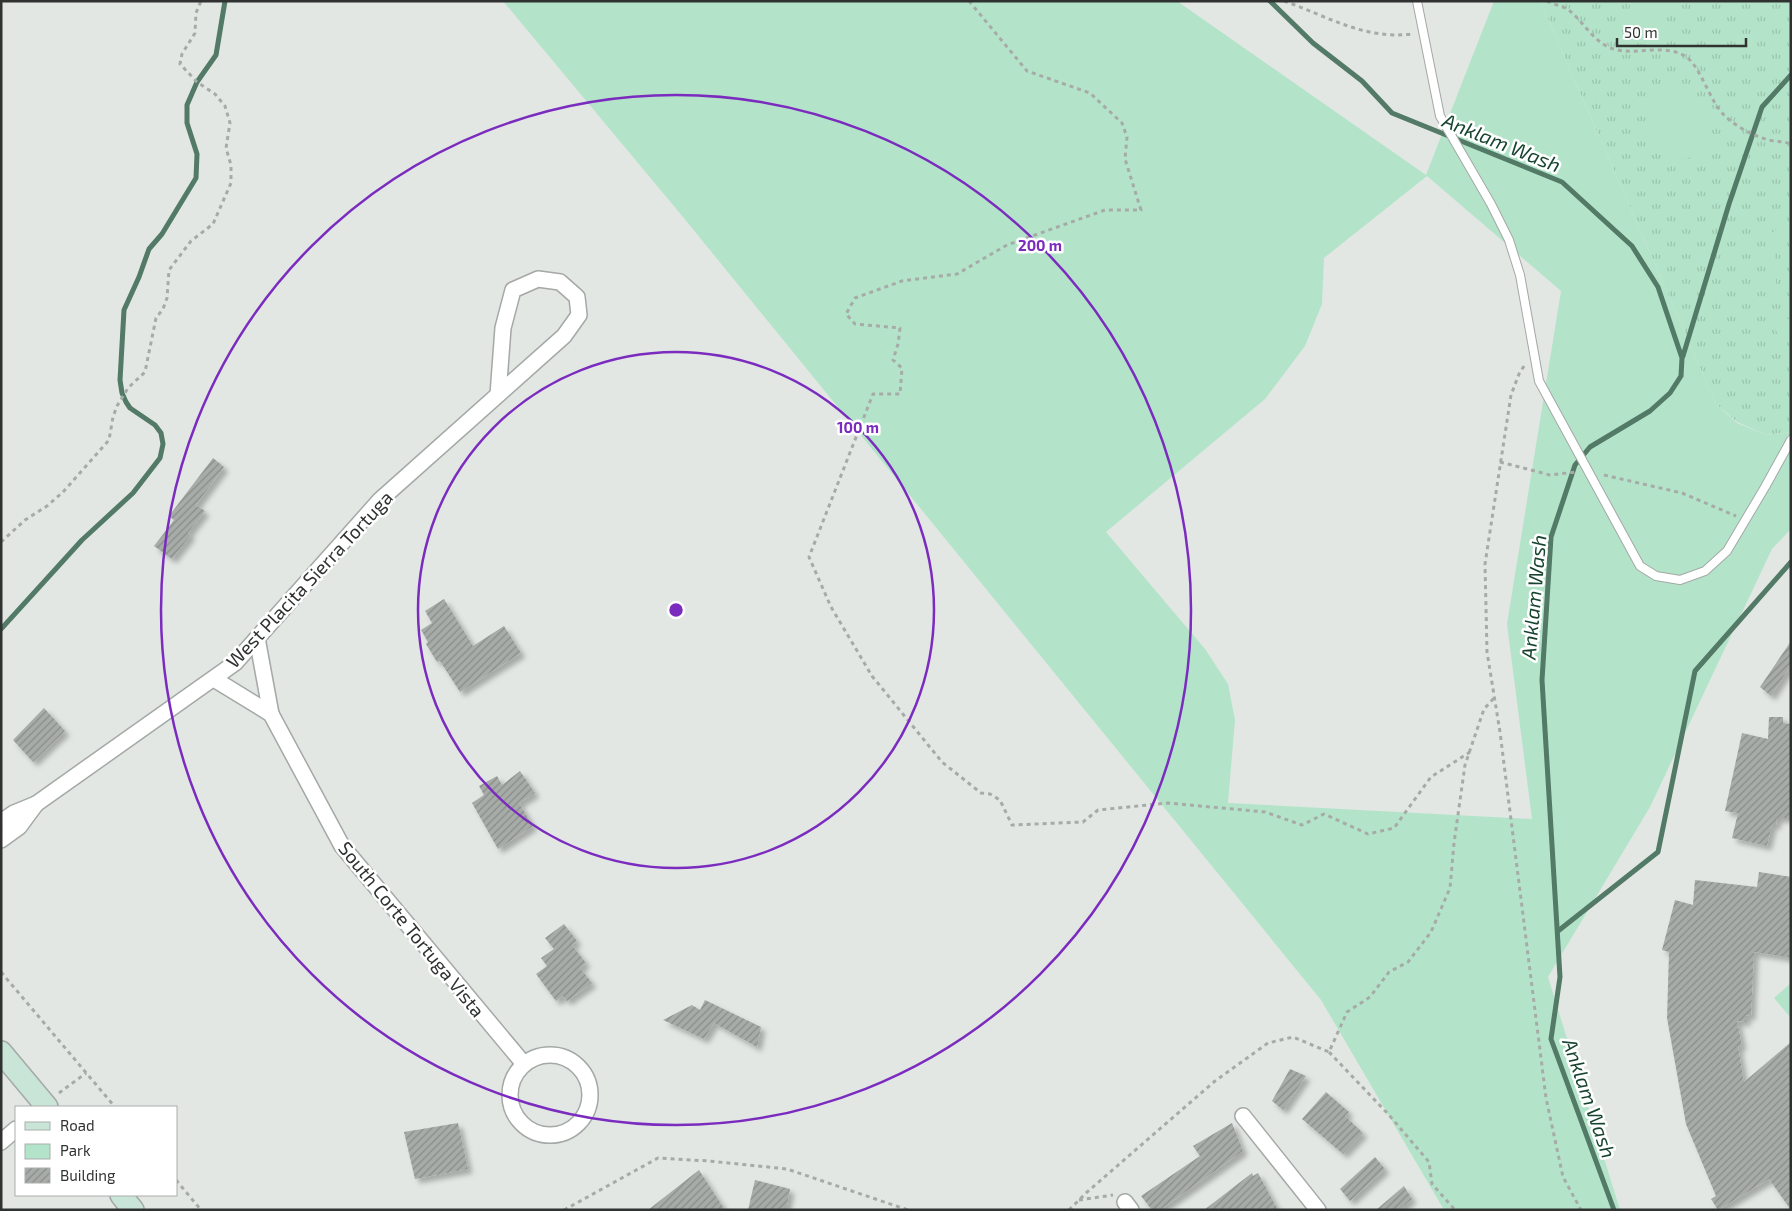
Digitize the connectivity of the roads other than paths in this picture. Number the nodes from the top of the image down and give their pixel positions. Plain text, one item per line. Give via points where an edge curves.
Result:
1 (1417, 1) edge
2 (498, 394) junction
3 (1791, 440) edge
4 (257, 638) junction
5 (214, 679) junction
6 (271, 714) junction
7 (36, 804) junction
8 (1, 822) edge
9 (1, 840) edge
10 (1, 1052) edge
11 (524, 1064) junction
12 (44, 1106) edge
13 (1243, 1116) dead end
14 (15, 1130) edge
15 (1, 1142) edge
16 (122, 1196) edge
17 (133, 1210) edge
18 (1318, 1210) edge

1 - 3 lane via 1440,116 1492,204 1509,240 1520,275 1539,381 1640,566 1656,576 1680,580 1705,571 1727,551
2 - 2 street, West Placita Sierra Tortuga via 564,336 580,316 577,297 560,282 538,279 513,290 503,328
2 - 4 street, West Placita Sierra Tortuga via 380,500
4 - 5 street, West Placita Sierra Tortuga via 235,663
4 - 6 street
5 - 6 street
5 - 7 street, West Placita Sierra Tortuga
6 - 11 street, South Corte Tortuga Vista via 342,846
7 - 8 street, West Placita Sierra Tortuga
7 - 9 street, West Placita Sierra Tortuga via 19,827
10 - 12 street
11 - 11 street via 510,1086 513,1111 520,1122 530,1130 548,1134 567,1130 578,1123 589,1100 589,1086 584,1073 574,1063 549,1055 536,1057
13 - 18 street
14 - 15 street
16 - 17 street

